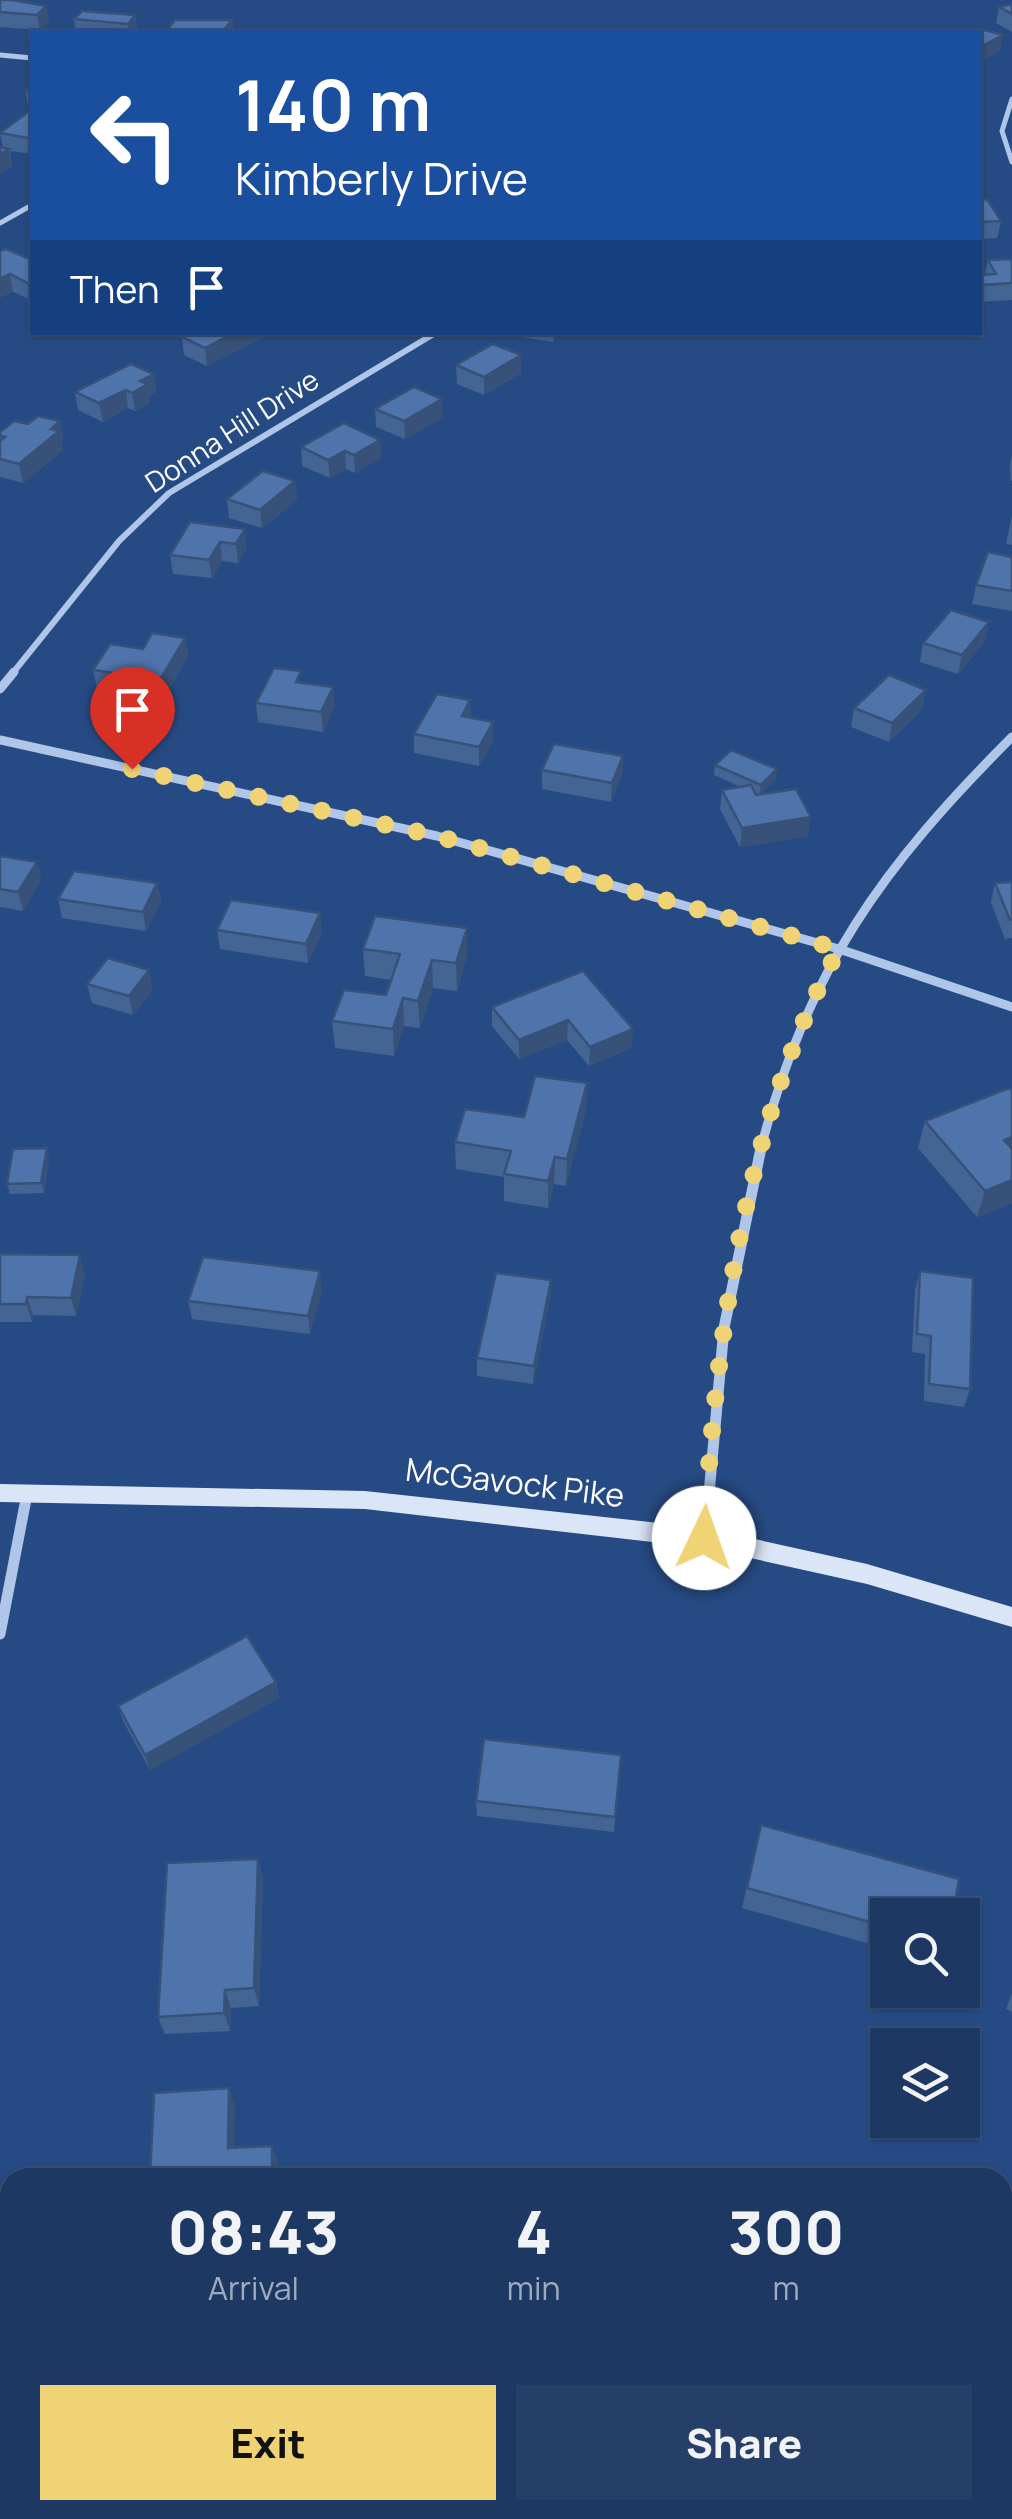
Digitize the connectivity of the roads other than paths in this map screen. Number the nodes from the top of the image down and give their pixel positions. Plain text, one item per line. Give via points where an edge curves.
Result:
1 (0, 55) edge
2 (30, 58) edge
3 (1012, 99) edge
4 (1012, 162) edge
5 (30, 206) edge
6 (0, 223) edge
7 (432, 335) edge
8 (0, 688) edge
9 (1012, 737) edge
10 (0, 740) edge
11 (839, 949) junction
12 (1012, 1007) edge
13 (0, 1492) edge
14 (27, 1494) junction
15 (704, 1538) junction
16 (1012, 1617) edge
17 (0, 1634) edge

1 - 2 street
3 - 4 street via 1002,132
5 - 6 street
7 - 8 street, Donna Hill Drive via 169,493 119,541
9 - 11 street via 917,839
10 - 11 street via 437,836
11 - 12 street
11 - 15 street via 789,1062 748,1211 720,1367
13 - 14 main road, McGavock Pike
14 - 15 main road, McGavock Pike via 365,1500
14 - 17 street
15 - 16 main road, McGavock Pike via 867,1574

